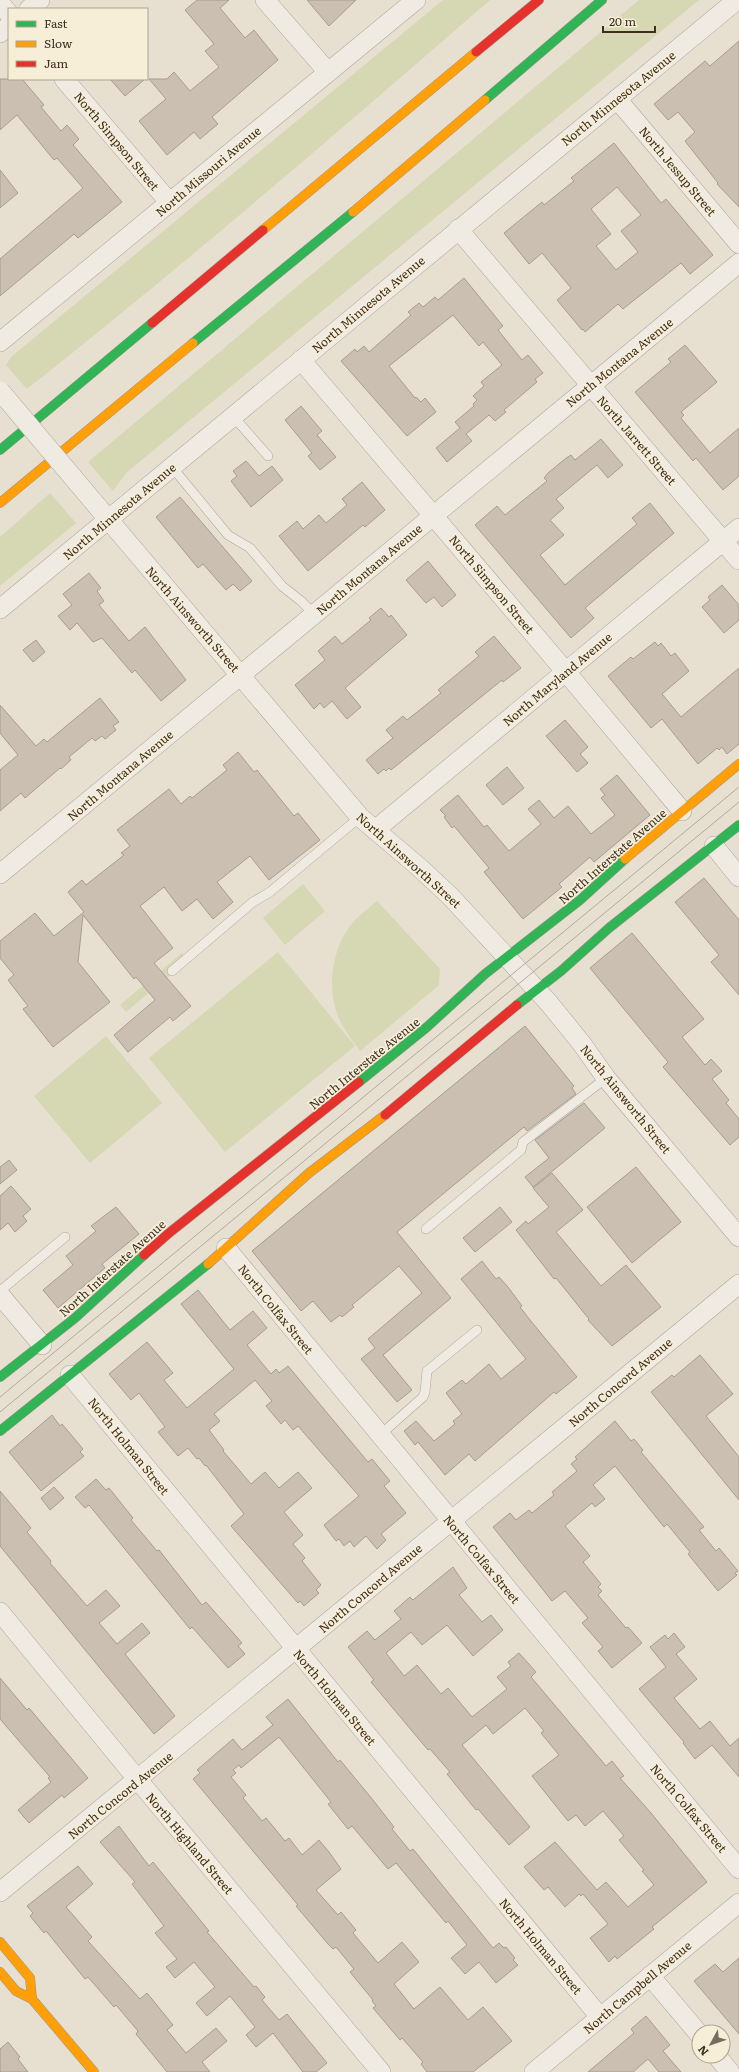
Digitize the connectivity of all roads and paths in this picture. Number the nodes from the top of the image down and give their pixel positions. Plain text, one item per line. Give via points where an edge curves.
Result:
1 (40, 0) edge
2 (265, 0) edge
3 (416, 0) edge
4 (539, 0) edge
5 (602, 0) edge
6 (737, 0) edge
7 (0, 3) edge
8 (30, 8) edge
9 (8, 13) edge
10 (8, 27) edge
11 (0, 33) edge
12 (328, 72) junction
13 (65, 80) edge
14 (617, 99) junction
15 (170, 203) junction
16 (458, 229) junction
17 (739, 244) edge
18 (739, 263) edge
19 (0, 342) edge
20 (301, 360) junction
21 (590, 385) junction
22 (0, 391) edge
23 (233, 416) junction
24 (0, 450) edge
25 (268, 456) dead end
26 (172, 467) junction
27 (0, 503) edge
28 (103, 513) junction
29 (434, 515) junction
30 (739, 528) edge
31 (723, 541) junction
32 (739, 560) edge
33 (0, 609) edge
34 (314, 614) junction
35 (566, 672) junction
36 (241, 675) junction
37 (739, 764) edge
38 (682, 811) junction
39 (360, 817) junction
40 (739, 825) edge
41 (375, 830) junction
42 (714, 846) junction
43 (0, 874) edge
44 (739, 877) edge
45 (507, 958) junction
46 (172, 971) dead end
47 (537, 990) junction
48 (606, 1078) junction
49 (426, 1229) dead end
50 (65, 1237) dead end
51 (739, 1237) edge
52 (226, 1248) junction
53 (739, 1284) edge
54 (0, 1291) edge
55 (0, 1295) edge
56 (476, 1330) dead end
57 (42, 1345) junction
58 (70, 1375) junction
59 (0, 1377) edge
60 (0, 1431) edge
61 (380, 1435) junction
62 (451, 1522) junction
63 (0, 1612) edge
64 (296, 1650) junction
65 (138, 1780) junction
66 (739, 1869) edge
67 (0, 1892) edge
68 (739, 1903) edge
69 (0, 1942) edge
70 (0, 1972) edge
71 (650, 1976) junction
72 (32, 1999) junction
73 (600, 2017) junction
74 (691, 2025) edge
75 (724, 2064) edge
76 (94, 2072) edge
77 (381, 2072) edge
78 (534, 2072) edge
79 (730, 2072) edge

1 - 8 street
2 - 12 street
3 - 12 street, North Missouri Avenue
4 - 24 main road
5 - 27 main road via 392,179
6 - 14 street, North Minnesota Avenue
7 - 9 street
10 - 11 street
12 - 15 street, North Missouri Avenue
13 - 15 street, North Simpson Street
14 - 16 street, North Minnesota Avenue
14 - 17 street, North Jessup Street
15 - 19 street, North Missouri Avenue
16 - 20 street, North Minnesota Avenue
16 - 21 street, North Jarrett Street
18 - 21 street, North Montana Avenue
20 - 23 street, North Minnesota Avenue
20 - 29 street, North Simpson Street
21 - 29 street, North Montana Avenue
21 - 31 street, North Jarrett Street
22 - 28 street, North Ainsworth Street, bridge
23 - 25 lane
23 - 26 street, North Minnesota Avenue
26 - 28 street, North Minnesota Avenue
26 - 34 lane via 228,535 250,548 282,586
28 - 33 street, North Minnesota Avenue
28 - 36 street, North Ainsworth Street
29 - 34 street, North Montana Avenue
29 - 35 street, North Simpson Street
30 - 31 street, North Maryland Avenue
31 - 32 street, North Jarrett Street
31 - 35 street, North Maryland Avenue
34 - 36 street, North Montana Avenue
35 - 38 street, North Simpson Street
35 - 41 street, North Maryland Avenue
36 - 39 street, North Ainsworth Street
36 - 43 street, North Montana Avenue
37 - 38 main road, North Interstate Avenue
38 - 45 main road, North Interstate Avenue via 580,900
39 - 41 street, North Ainsworth Street
39 - 46 lane via 270,892 253,902
40 - 42 main road
41 - 45 street, North Ainsworth Street via 451,897
42 - 44 street
42 - 47 main road via 609,928 561,972
45 - 47 street, North Ainsworth Street
45 - 57 main road, North Interstate Avenue via 485,974 427,1027 169,1233
47 - 48 street, North Ainsworth Street via 582,1044
47 - 52 main road via 396,1107 309,1173
48 - 49 lane via 523,1142 521,1150
48 - 51 street, North Ainsworth Street
50 - 54 lane
52 - 58 main road
52 - 61 street, North Colfax Street
53 - 62 street, North Concord Avenue
55 - 57 street
56 - 61 lane via 427,1371 423,1397
57 - 59 main road, North Interstate Avenue
58 - 60 main road
58 - 64 street, North Holman Street
61 - 62 street, North Colfax Street
62 - 64 street, North Concord Avenue
62 - 66 street, North Colfax Street
63 - 65 street, North Highland Street
64 - 65 street, North Concord Avenue
64 - 73 street, North Holman Street
65 - 67 street, North Concord Avenue
65 - 77 street, North Highland Street
68 - 71 street, North Campbell Avenue
69 - 72 main road via 30,1978
70 - 72 main road via 16,1991
71 - 73 street, North Campbell Avenue
71 - 74 street
72 - 76 main road
73 - 78 street, North Campbell Avenue
75 - 79 street

